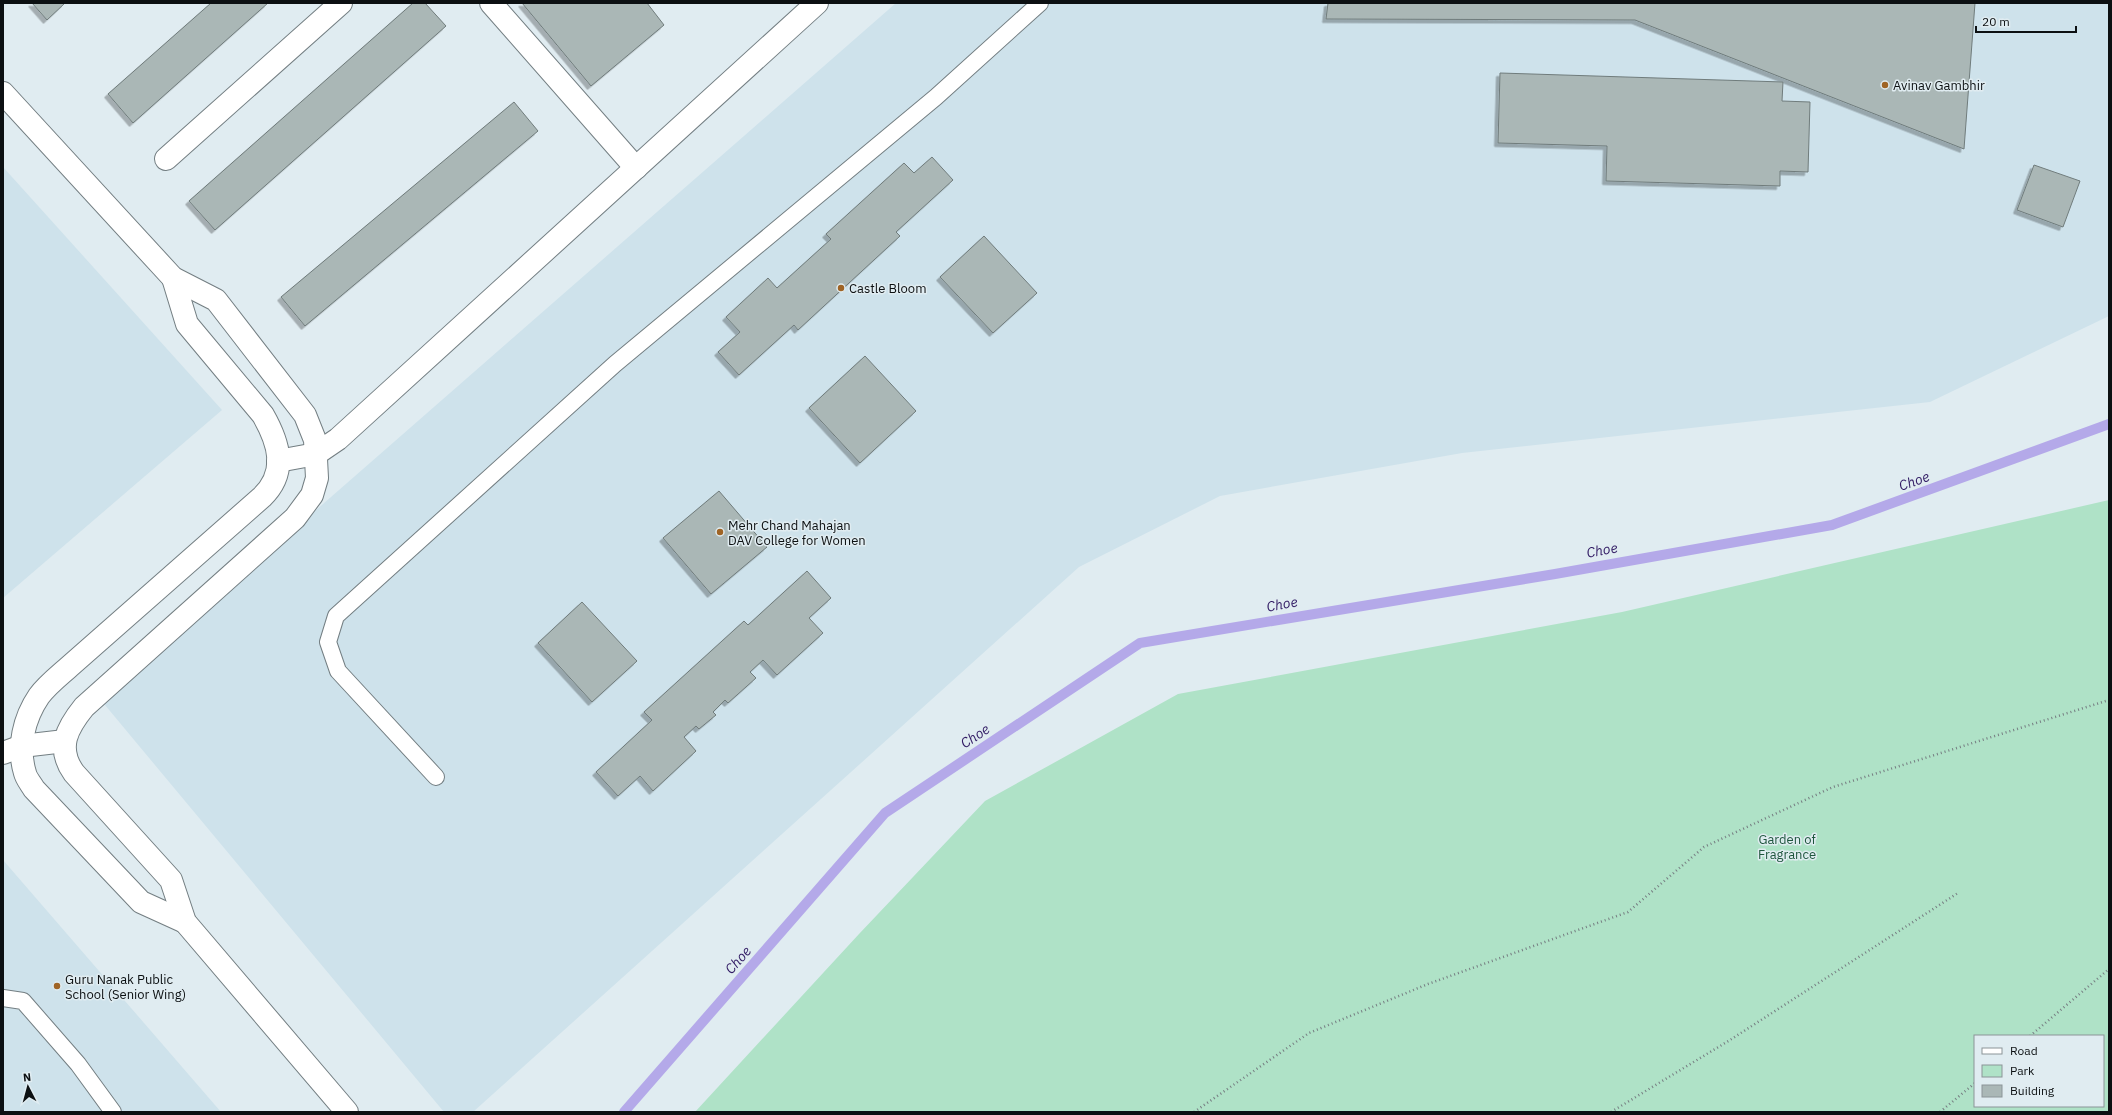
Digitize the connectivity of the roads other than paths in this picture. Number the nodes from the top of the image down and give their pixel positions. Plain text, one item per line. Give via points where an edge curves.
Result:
1 (341, 3) edge
2 (491, 3) edge
3 (817, 3) edge
4 (1040, 3) edge
5 (5, 100) edge
6 (166, 159) dead end
7 (636, 168) junction
8 (173, 278) junction
9 (316, 454) junction
10 (278, 461) junction
11 (65, 741) junction
12 (12, 750) edge
13 (436, 777) dead end
14 (185, 922) junction
15 (3, 998) edge
16 (113, 1112) edge
17 (347, 1112) edge

1 - 6 street
2 - 7 street
3 - 7 street
4 - 13 lane via 936,97 615,364 336,616 328,642 338,671
5 - 8 street
7 - 9 street via 338,440
8 - 9 street via 216,300 305,415 315,440
8 - 10 street via 187,324 263,416 272,431
9 - 10 street
9 - 11 street via 317,478 312,495 295,518 84,707 68,730
10 - 12 street via 276,479 270,488 39,696 22,737
11 - 12 street
11 - 14 street via 68,765 74,773 171,880
12 - 14 street via 34,789 141,902
14 - 17 street
15 - 16 lane via 23,1001 78,1064

